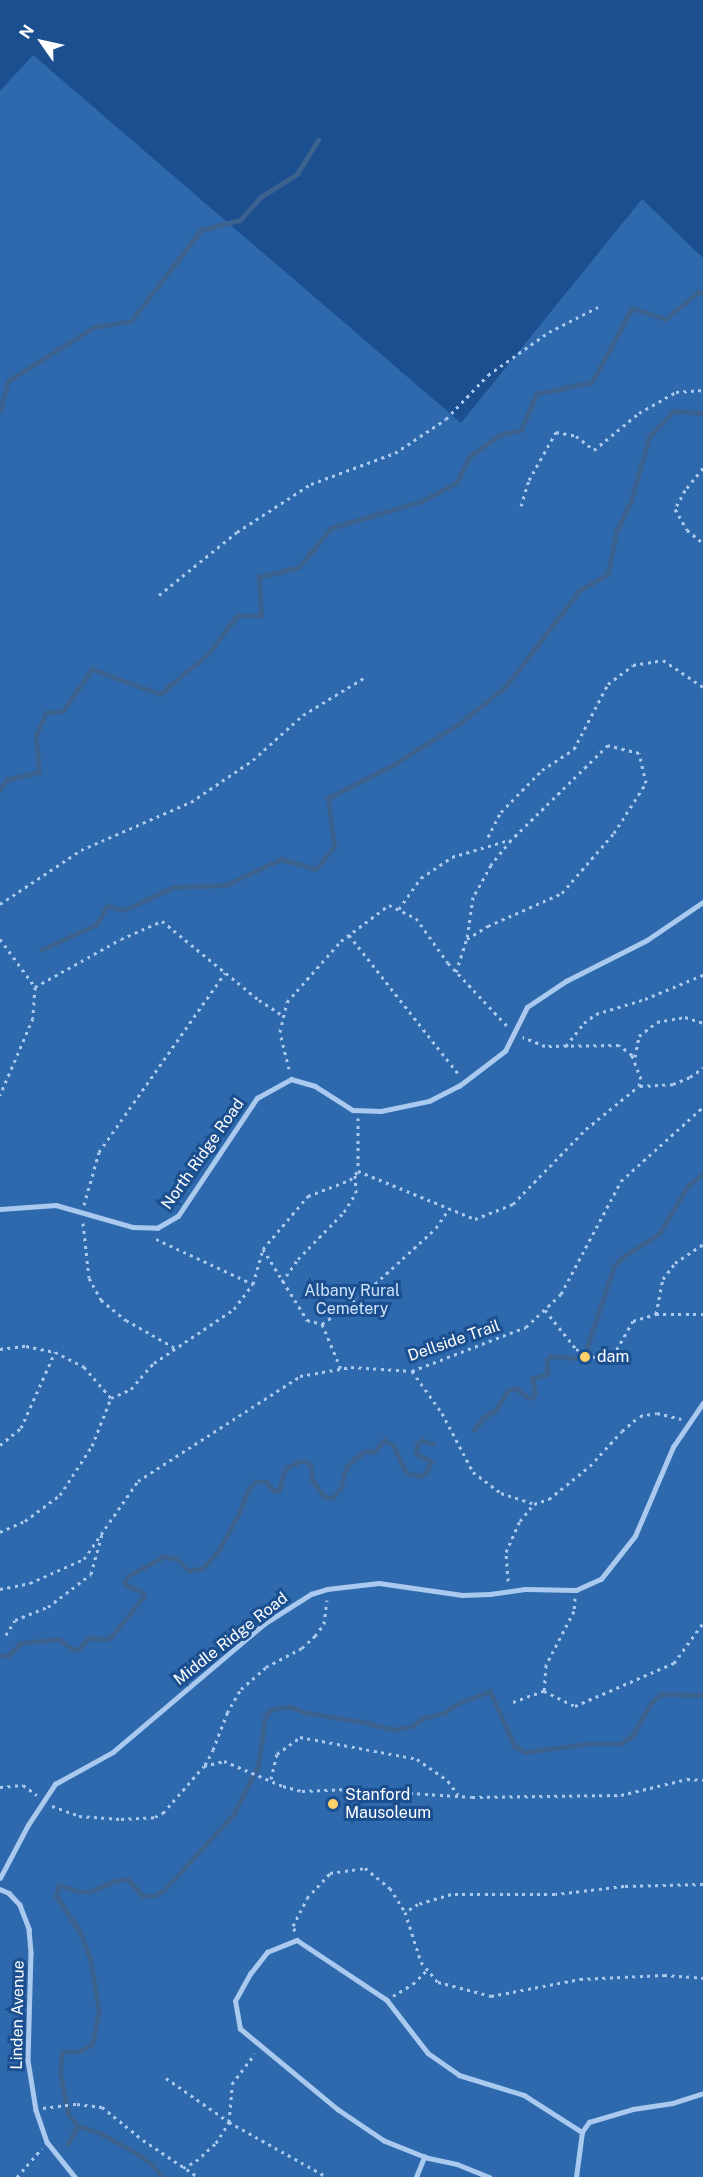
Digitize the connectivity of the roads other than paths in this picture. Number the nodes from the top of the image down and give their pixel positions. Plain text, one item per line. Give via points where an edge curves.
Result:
1 (703, 902) edge
2 (0, 1209) edge
3 (703, 1403) edge
4 (0, 1878) edge
5 (0, 1889) edge
6 (703, 2093) edge
7 (582, 2132) junction
8 (424, 2157) junction
9 (75, 2177) edge
10 (416, 2177) edge
11 (489, 2177) edge
12 (576, 2177) edge

1 - 2 lane, North Ridge Road via 647,940 566,981 527,1007 505,1051 464,1082 429,1101 381,1111 353,1110 315,1086 291,1079 257,1098 178,1216 157,1228 133,1227 56,1205
3 - 4 lane, Middle Ridge Road via 673,1447 626,1550 601,1579 576,1590 525,1589 462,1595 379,1583 310,1594 276,1615 112,1752 61,1780 43,1800
5 - 9 lane, Linden Avenue via 20,1905 29,1929 28,2060 36,2110 47,2142
6 - 7 lane via 589,2122
7 - 8 lane via 524,2095 459,2075 428,2054 387,2000 297,1940 267,1952 235,2001 240,2029 356,2123 384,2141
7 - 12 lane
8 - 10 lane
8 - 11 lane via 457,2164

